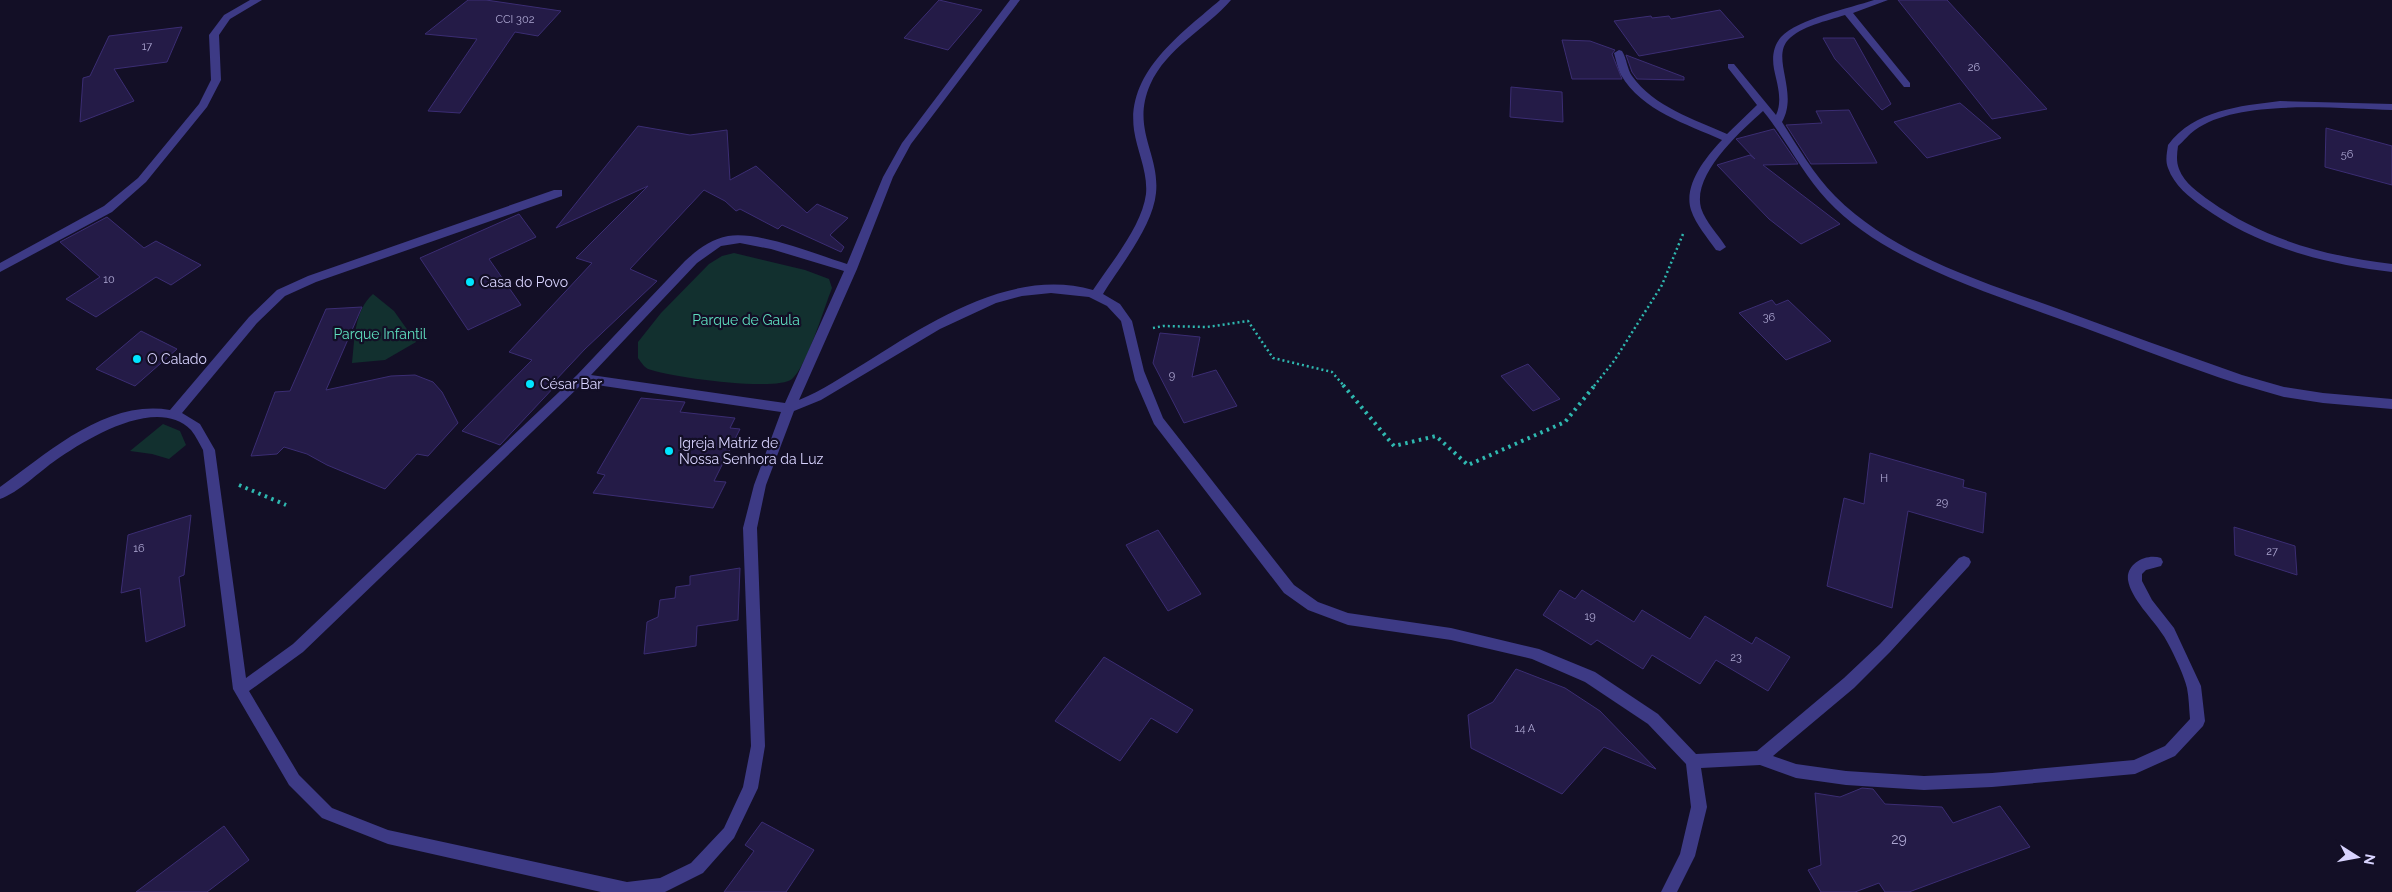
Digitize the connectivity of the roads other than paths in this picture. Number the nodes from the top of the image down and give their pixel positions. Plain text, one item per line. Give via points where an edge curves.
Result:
1 (257, 0) edge
2 (1015, 0) edge
3 (1226, 0) edge
4 (1883, 0) edge
5 (1848, 13) junction
6 (1619, 53) dead end
7 (1731, 66) dead end
8 (1907, 85) dead end
9 (1762, 106) junction
10 (2392, 107) edge
11 (1777, 122) junction
12 (1726, 138) junction
13 (558, 193) dead end
14 (1720, 247) dead end
15 (0, 268) edge
16 (2392, 268) edge
17 (851, 269) junction
18 (1096, 294) junction
19 (581, 378) junction
20 (2392, 404) edge
21 (789, 408) junction
22 (173, 415) junction
23 (0, 494) edge
24 (1964, 562) dead end
25 (2156, 562) dead end
26 (240, 689) junction
27 (1760, 758) junction
28 (1693, 761) junction
29 (1669, 892) edge

1 - 15 street via 227,17 214,35 216,80 203,105 142,180 108,209
2 - 17 street via 907,143 888,178
3 - 18 street via 1164,55 1144,86 1138,122 1151,194 1139,227
4 - 5 street
5 - 8 street
5 - 11 street via 1797,30 1783,39 1779,68 1786,101 1784,114
6 - 12 street via 1625,74 1653,103
7 - 9 street
9 - 11 street
9 - 12 street
10 - 16 street via 2280,104 2228,111 2192,128 2173,144 2172,163 2182,184 2209,206 2257,235 2317,255
11 - 20 street via 1799,158 1831,198 1867,228 1961,278 2239,379 2284,392
12 - 14 street via 1695,192 1695,206
13 - 22 street via 280,293
17 - 19 street via 747,239 727,240 707,249 689,264
17 - 21 street
18 - 21 street via 1071,289 1040,289 1002,296 946,322 820,395
18 - 28 street via 1124,317 1144,392 1158,421 1289,589 1313,606 1348,619 1451,634 1534,653 1590,677 1653,719
19 - 21 street
19 - 26 street via 298,648
21 - 26 street via 760,485 750,528 758,746 750,788 729,834 697,868 661,886 627,890 380,834 327,813 294,780
22 - 23 street via 151,412 122,419 85,435
22 - 26 street via 189,420 200,430 209,450
24 - 27 street via 1849,683
25 - 27 street via 2142,565 2135,572 2135,581 2147,604 2169,632 2194,686 2198,721 2170,751 2135,766 1924,783 1796,771
27 - 28 street
28 - 29 street via 1699,807 1688,856

